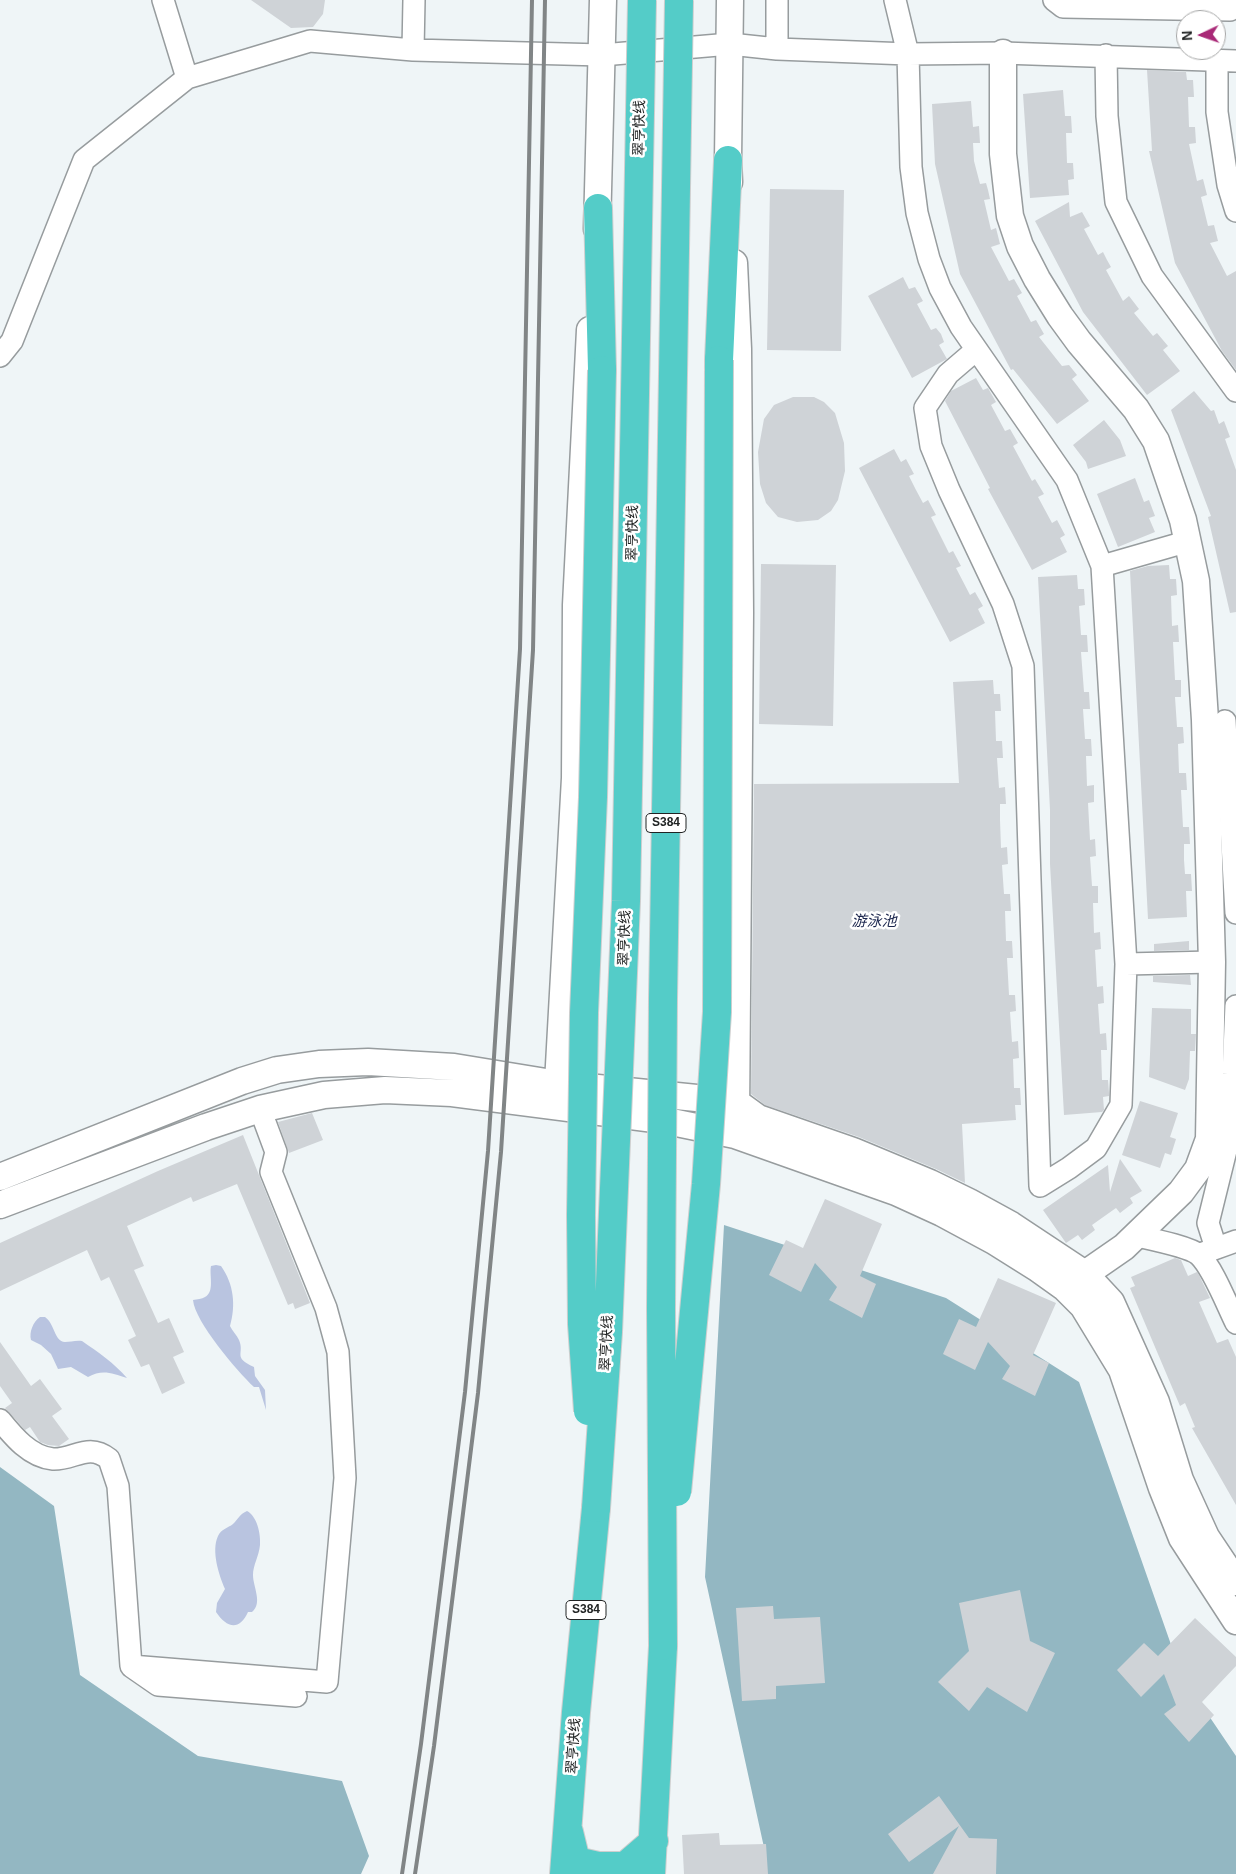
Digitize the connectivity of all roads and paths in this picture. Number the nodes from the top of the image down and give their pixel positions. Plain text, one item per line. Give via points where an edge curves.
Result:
1 (163, 0) edge
2 (414, 0) edge
3 (603, 0) edge
4 (642, 0) edge
5 (679, 0) edge
6 (730, 0) edge
7 (777, 0) edge
8 (895, 0) edge
9 (1054, 0) edge
10 (1147, 4) edge
11 (1236, 7) edge
12 (730, 44) junction
13 (777, 49) junction
14 (414, 50) junction
15 (1003, 53) junction
16 (908, 54) junction
17 (602, 55) junction
18 (1106, 55) junction
19 (1226, 61) edge
20 (187, 78) junction
21 (728, 160) junction
22 (598, 208) junction
23 (1236, 211) edge
24 (976, 350) junction
25 (0, 356) edge
26 (1236, 391) edge
27 (1189, 541) junction
28 (1102, 566) junction
29 (1222, 720) edge
30 (1236, 913) edge
31 (1212, 962) junction
32 (1126, 964) junction
33 (1236, 1006) edge
34 (558, 1095) junction
35 (736, 1102) junction
36 (260, 1109) junction
37 (735, 1135) junction
38 (0, 1177) edge
39 (0, 1205) edge
40 (1136, 1236) junction
41 (1236, 1241) edge
42 (1207, 1252) junction
43 (1075, 1281) junction
44 (1236, 1323) edge
45 (0, 1420) edge
46 (596, 1508) junction
47 (1236, 1582) edge
48 (1236, 1621) edge
49 (663, 1646) junction
50 (131, 1666) junction
51 (296, 1696) dead end
52 (568, 1831) junction
53 (654, 1841) junction
54 (564, 1874) edge
55 (651, 1874) edge

1 - 20 street
2 - 14 street
3 - 17 street
4 - 46 highway, 翠亨快线 / S384, bridge via 626,900 608,1322
5 - 49 highway, S384, bridge via 660,1308
6 - 12 street
7 - 13 street
8 - 16 street
9 - 10 street via 1063,7
10 - 11 street via 1230,10
12 - 13 street
12 - 17 street
12 - 21 street
13 - 16 street
14 - 17 street
14 - 20 street via 310,41
15 - 16 street
15 - 18 street
15 - 27 street via 1006,186 1010,216 1020,246 1037,279 1078,342 1136,409 1156,442
16 - 24 street via 911,167 917,213 940,288
17 - 22 street
18 - 19 street
18 - 26 street via 1107,116 1116,202 1152,276
19 - 23 street via 1217,112 1228,185
20 - 25 street via 84,160 12,341
21 - 35 street via 738,349 740,613
21 - 49 highway, bridge via 719,360 717,1012 706,1184
22 - 34 street via 584,426 576,605 575,778
22 - 46 highway, bridge via 602,370 581,1214 582,1324
24 - 28 street via 1067,480
24 - 32 street via 948,374 925,408 931,446 1004,604 1023,666 1040,1186 1096,1148 1122,1105
27 - 28 street
27 - 29 street
28 - 32 street
29 - 30 street
29 - 31 street
31 - 32 street
31 - 40 street via 1209,1139 1198,1169 1181,1192
33 - 42 street via 1228,1142 1208,1223
34 - 35 street
34 - 36 street via 385,1090 324,1095
34 - 37 street
34 - 38 street via 454,1067 368,1062 277,1070
35 - 37 street
35 - 43 street via 758,1118 853,1151 930,1183 1011,1224
36 - 39 street
36 - 50 street via 276,1152 271,1172 326,1308 338,1352 345,1478 327,1682
37 - 43 street via 896,1192 942,1213 1030,1263
40 - 42 street
40 - 43 street
41 - 42 street
42 - 44 street via 1210,1271
43 - 47 street via 1111,1302 1156,1402 1180,1480 1206,1537
43 - 48 street via 1083,1306 1122,1370 1182,1538
45 - 50 street via 20,1442 44,1457 54,1459 91,1451 109,1459 118,1486
46 - 52 highway, 翠亨快线 / S384
49 - 53 highway, S384
50 - 51 street via 158,1685
52 - 53 highway via 576,1860 598,1866 625,1866
52 - 54 highway, 翠亨快线 / S384
53 - 55 highway, S384

